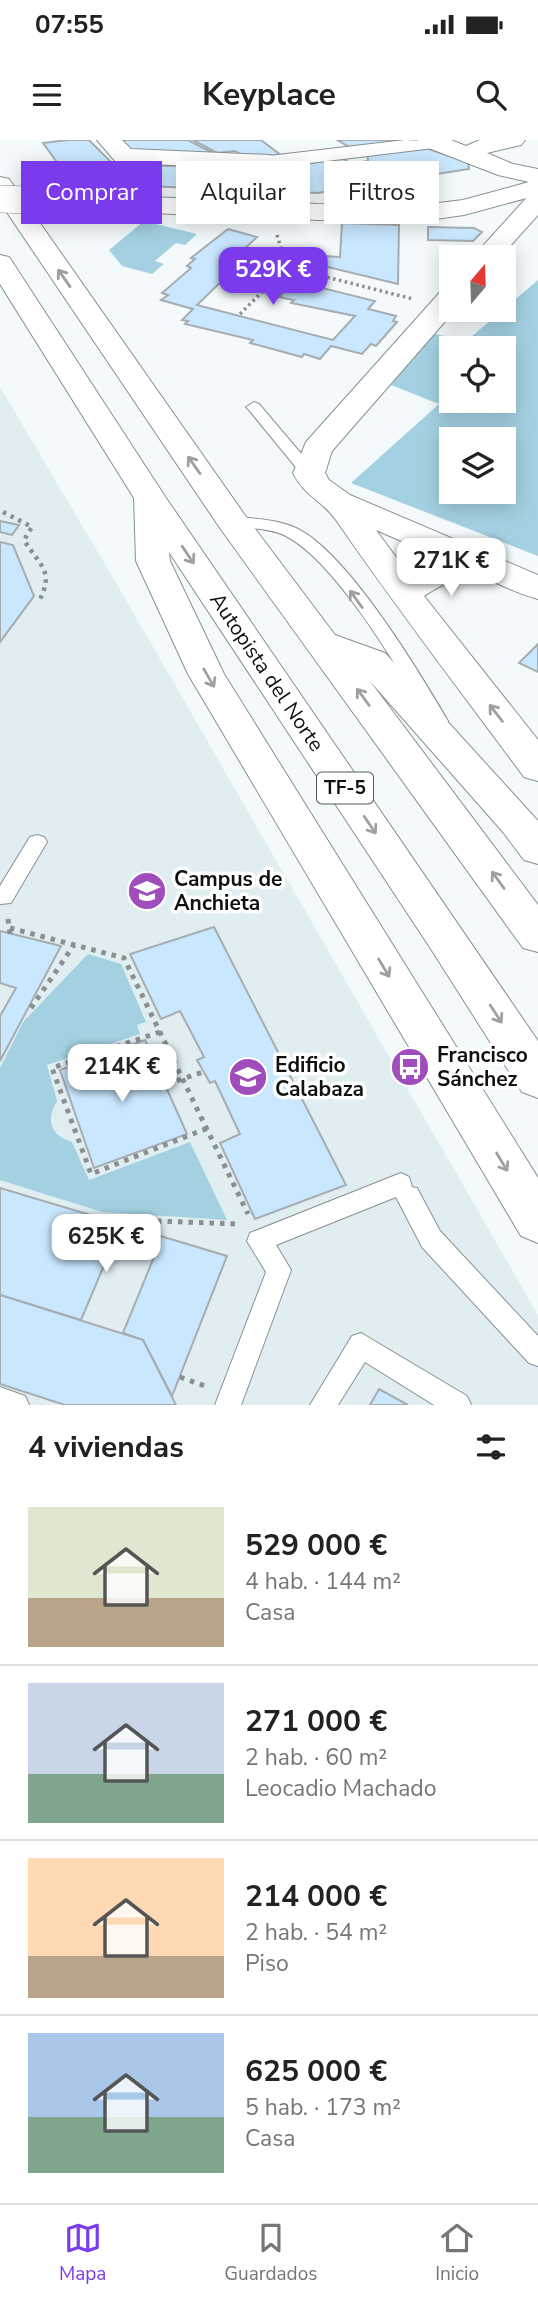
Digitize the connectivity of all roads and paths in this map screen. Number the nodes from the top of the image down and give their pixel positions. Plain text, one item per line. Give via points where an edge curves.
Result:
1 (109, 140) edge
2 (513, 140) edge
3 (431, 141) edge
4 (506, 141) edge
5 (476, 149) edge
6 (245, 161) edge
7 (277, 161) edge
8 (507, 170) junction
9 (538, 176) edge
10 (0, 184) edge
11 (531, 193) edge
12 (0, 199) edge
13 (464, 207) junction
14 (513, 225) junction
15 (276, 230) dead end
16 (496, 245) edge
17 (0, 263) edge
18 (287, 267) junction
19 (438, 299) edge
20 (240, 314) dead end
21 (254, 407) dead end
22 (309, 472) junction
23 (150, 498) junction
24 (339, 502) junction
25 (3, 512) dead end
26 (232, 521) junction
27 (481, 563) junction
28 (538, 588) edge
29 (404, 593) junction
30 (39, 601) dead end
31 (324, 644) junction
32 (460, 759) junction
33 (538, 767) edge
34 (37, 842) dead end
35 (538, 849) edge
36 (0, 896) edge
37 (10, 929) dead end
38 (538, 936) edge
39 (74, 945) junction
40 (31, 1008) dead end
41 (160, 1032) junction
42 (203, 1072) dead end
43 (538, 1079) edge
44 (184, 1080) junction
45 (167, 1084) dead end
46 (208, 1128) junction
47 (157, 1221) dead end
48 (538, 1222) edge
49 (217, 1223) dead end
50 (260, 1241) junction
51 (538, 1354) edge
52 (0, 1400) edge
53 (16, 1405) edge
54 (228, 1405) edge
55 (323, 1405) edge
56 (458, 1405) edge

1 - 6 main road via 124,156
2 - 4 main road
3 - 5 main road
3 - 7 street
4 - 5 main road
5 - 8 main road
8 - 9 main road
8 - 11 main road
26 -> 10 main road
11 - 13 main road
11 - 14 main road
12 - 13 main road, bridge via 422,213
13 - 14 main road
14 - 16 main road
15 - 18 path
17 - 23 main road, Autopista del Norte / TF-5
18 - 19 path
18 - 20 path
19 - 22 main road via 317,449
21 - 22 lane
22 - 24 main road via 316,486
23 -> 43 main road, Autopista del Norte / TF-5
23 -> 48 main road via 153,561 206,674
24 - 27 main road
24 - 29 main road
25 - 30 path via 32,527 24,540 48,584
26 - 31 main road
32 -> 26 lane via 422,691 330,563 290,532
27 - 28 main road
27 - 29 main road via 436,573
33 -> 29 main road
31 - 32 main road via 372,661
38 -> 31 main road
32 - 35 main road
34 - 36 lane via 4,897
37 - 39 path
39 - 40 path
39 - 41 path via 124,958
41 - 44 path
41 - 46 path via 52,1068 91,1174
42 - 44 path
44 - 45 path
44 - 46 path
46 - 50 path
47 - 49 path
50 - 51 lane via 404,1190 431,1239
50 - 54 lane via 279,1270
52 - 53 lane
55 - 56 lane via 361,1345

